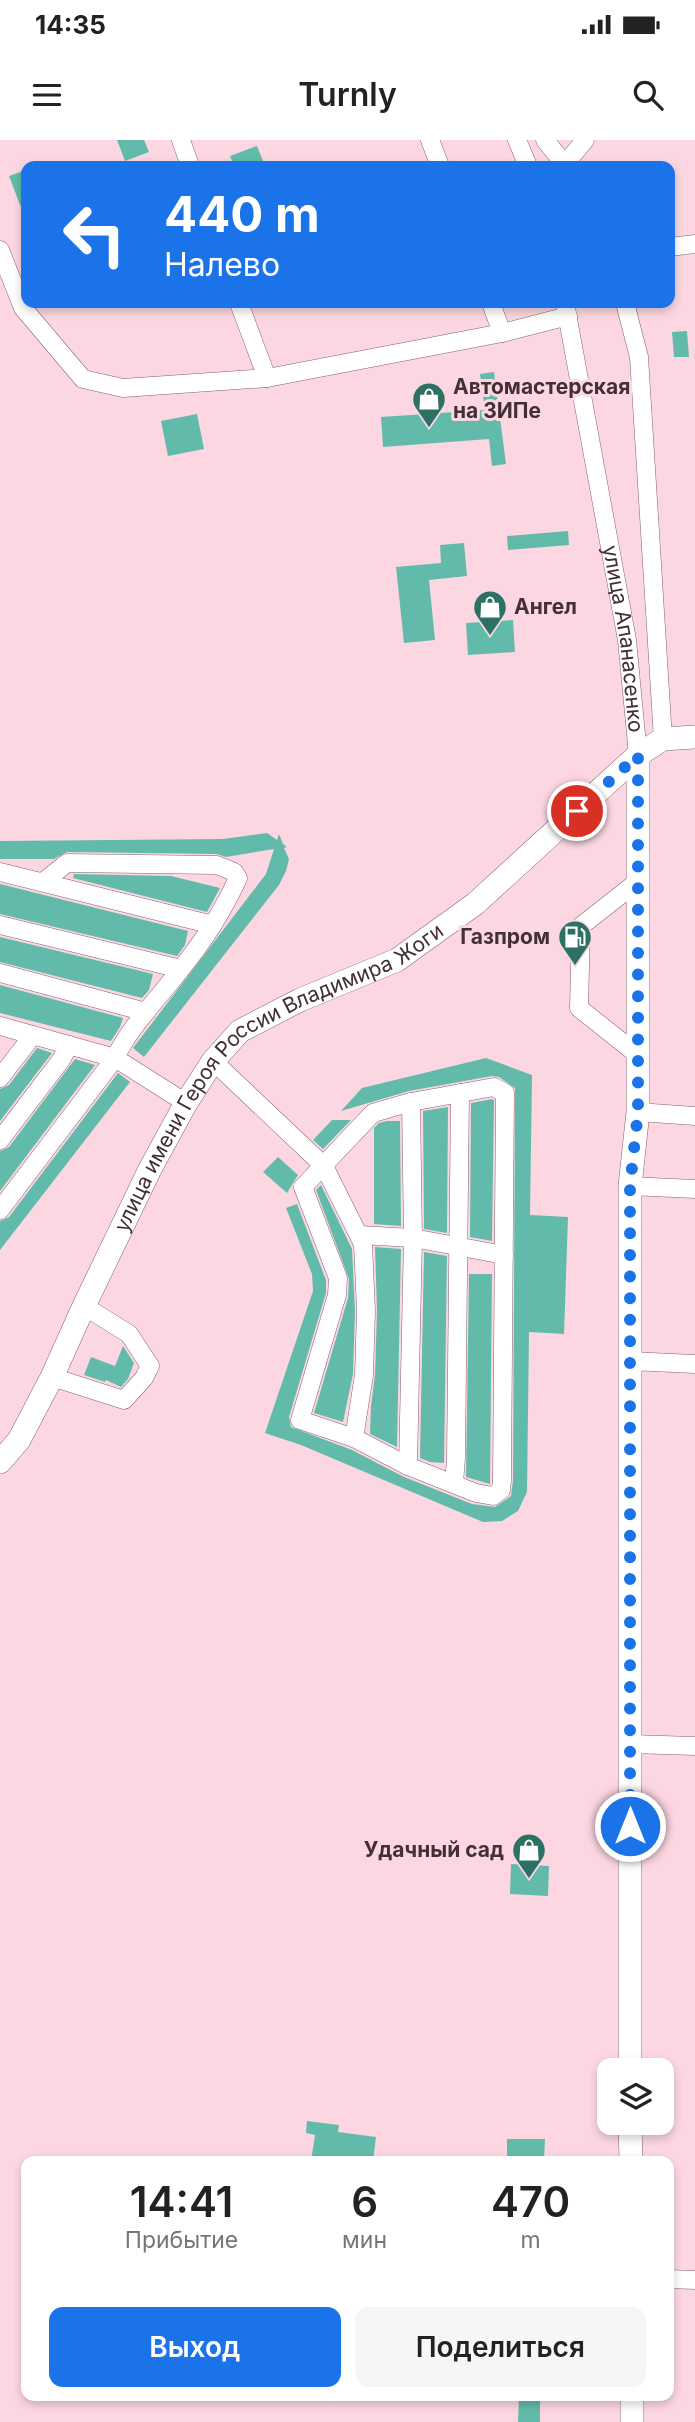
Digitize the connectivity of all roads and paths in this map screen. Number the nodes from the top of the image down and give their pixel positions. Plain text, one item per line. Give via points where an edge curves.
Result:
1 (181, 140) edge
2 (430, 140) edge
3 (517, 140) edge
4 (545, 140) edge
5 (585, 140) edge
6 (188, 161) edge
7 (438, 161) edge
8 (526, 161) edge
9 (563, 161) edge
10 (569, 161) edge
11 (695, 244) edge
12 (675, 246) edge
13 (0, 250) edge
14 (21, 303) edge
15 (23, 308) edge
16 (241, 308) edge
17 (493, 308) edge
18 (626, 308) edge
19 (566, 309) edge
20 (502, 333) junction
21 (267, 378) junction
22 (695, 737) edge
23 (663, 739) junction
24 (638, 755) junction
25 (0, 872) edge
26 (43, 882) junction
27 (636, 882) junction
28 (0, 925) edge
29 (213, 925) junction
30 (181, 969) junction
31 (0, 973) edge
32 (146, 1012) junction
33 (0, 1026) edge
34 (33, 1035) junction
35 (69, 1045) junction
36 (638, 1055) junction
37 (116, 1058) junction
38 (212, 1061) junction
39 (0, 1078) edge
40 (460, 1093) junction
41 (411, 1102) junction
42 (186, 1103) junction
43 (638, 1112) junction
44 (695, 1116) edge
45 (0, 1140) edge
46 (324, 1166) junction
47 (630, 1186) junction
48 (695, 1189) edge
49 (0, 1210) edge
50 (359, 1235) junction
51 (413, 1238) junction
52 (459, 1247) junction
53 (504, 1255) junction
54 (83, 1306) junction
55 (630, 1361) junction
56 (695, 1364) edge
57 (52, 1377) junction
58 (355, 1438) junction
59 (0, 1462) edge
60 (408, 1466) junction
61 (454, 1483) junction
62 (630, 1744) junction
63 (695, 1746) edge
64 (630, 2058) edge
65 (630, 2135) edge
66 (631, 2156) edge
67 (674, 2279) edge
68 (695, 2280) edge
69 (632, 2401) edge
70 (632, 2422) edge

1 - 6 street
2 - 7 street
3 - 8 street
4 - 9 street
5 - 10 street
11 - 12 street
13 - 14 street
15 - 21 street via 83,379 123,388
16 - 21 street
17 - 20 street
18 - 23 street via 639,357
19 - 20 street
19 - 24 street, улица Апанасенко via 627,640
20 - 21 street
22 - 23 main road
23 - 24 main road, улица имени Героя России Владимира Жоги
24 - 27 main road, улица Апанасенко
24 - 38 main road, улица имени Героя России Владимира Жоги via 475,904 420,944 397,960 300,1000 240,1031
25 - 26 street
26 - 29 street
26 - 29 street via 67,863 217,865 238,878
27 - 36 main road, улица Апанасенко
27 - 36 street via 581,926 579,1008
28 - 30 street
29 - 30 street
30 - 32 street
31 - 32 street
32 - 37 street via 125,1037
33 - 34 street
34 - 35 street
34 - 39 street
35 - 37 street
35 - 45 street
36 - 43 main road, улица Апанасенко
37 - 42 street
37 - 49 street
38 - 42 main road, улица имени Героя России Владимира Жоги
38 - 46 street
40 - 41 street
40 - 52 street
40 - 53 street via 494,1087 505,1093
41 - 46 street via 373,1113
41 - 51 street
42 - 54 main road, улица имени Героя России Владимира Жоги
43 - 44 street
43 - 47 main road, улица Апанасенко
46 - 50 street
46 - 58 street via 303,1187 338,1278 337,1295 300,1420
47 - 48 street
47 - 55 main road, улица Апанасенко
50 - 51 street
50 - 58 street via 366,1311 364,1375
51 - 52 street
51 - 60 street
52 - 53 street
52 - 61 street
53 - 61 street via 501,1490 493,1496
54 - 57 main road, улица имени Героя России Владимира Жоги
54 - 57 street via 129,1334 150,1366 124,1400
55 - 56 street
55 - 62 main road, улица Апанасенко
57 - 59 main road, улица имени Героя России Владимира Жоги via 19,1440
58 - 60 street
60 - 61 street
62 - 63 street
62 - 64 main road, улица Апанасенко
65 - 66 main road
67 - 68 street
69 - 70 main road

